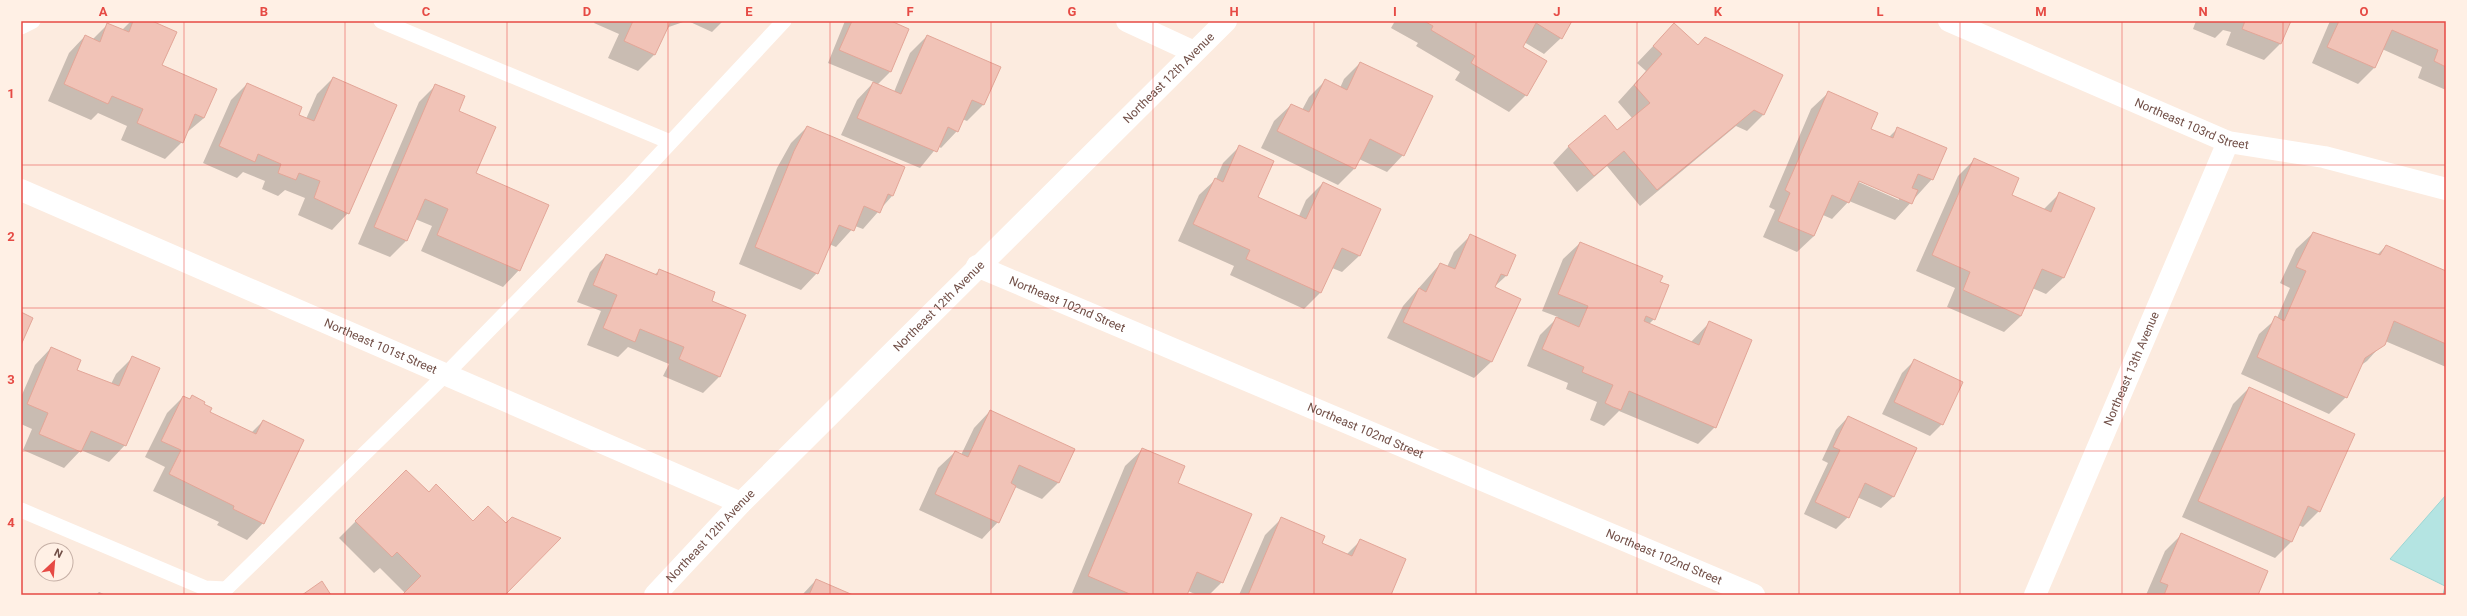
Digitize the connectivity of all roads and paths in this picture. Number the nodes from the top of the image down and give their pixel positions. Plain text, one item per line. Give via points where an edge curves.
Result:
1 (33, 21) edge
2 (381, 21) edge
3 (784, 21) edge
4 (1127, 21) edge
5 (1226, 21) edge
6 (1949, 21) edge
7 (21, 27) edge
8 (1194, 52) junction
9 (670, 142) junction
10 (2228, 142) junction
11 (2446, 189) edge
12 (21, 190) edge
13 (977, 266) junction
14 (445, 375) junction
15 (741, 503) junction
16 (21, 510) edge
17 (654, 595) edge
18 (1754, 595) edge
19 (2035, 595) edge

1 - 7 lane
2 - 9 lane
3 - 9 lane
4 - 8 street
5 - 8 street, Northeast 12th Avenue
6 - 10 street, Northeast 103rd Street
8 - 13 street, Northeast 12th Avenue
9 - 14 lane
10 - 11 street, Northeast 103rd Street via 2324,157
10 - 19 street, Northeast 13th Avenue
12 - 14 street, Northeast 101st Street
13 - 15 street, Northeast 12th Avenue
13 - 18 street, Northeast 102nd Street
14 - 15 street, Northeast 101st Street
14 - 16 lane via 226,589 205,588
15 - 17 street, Northeast 12th Avenue

